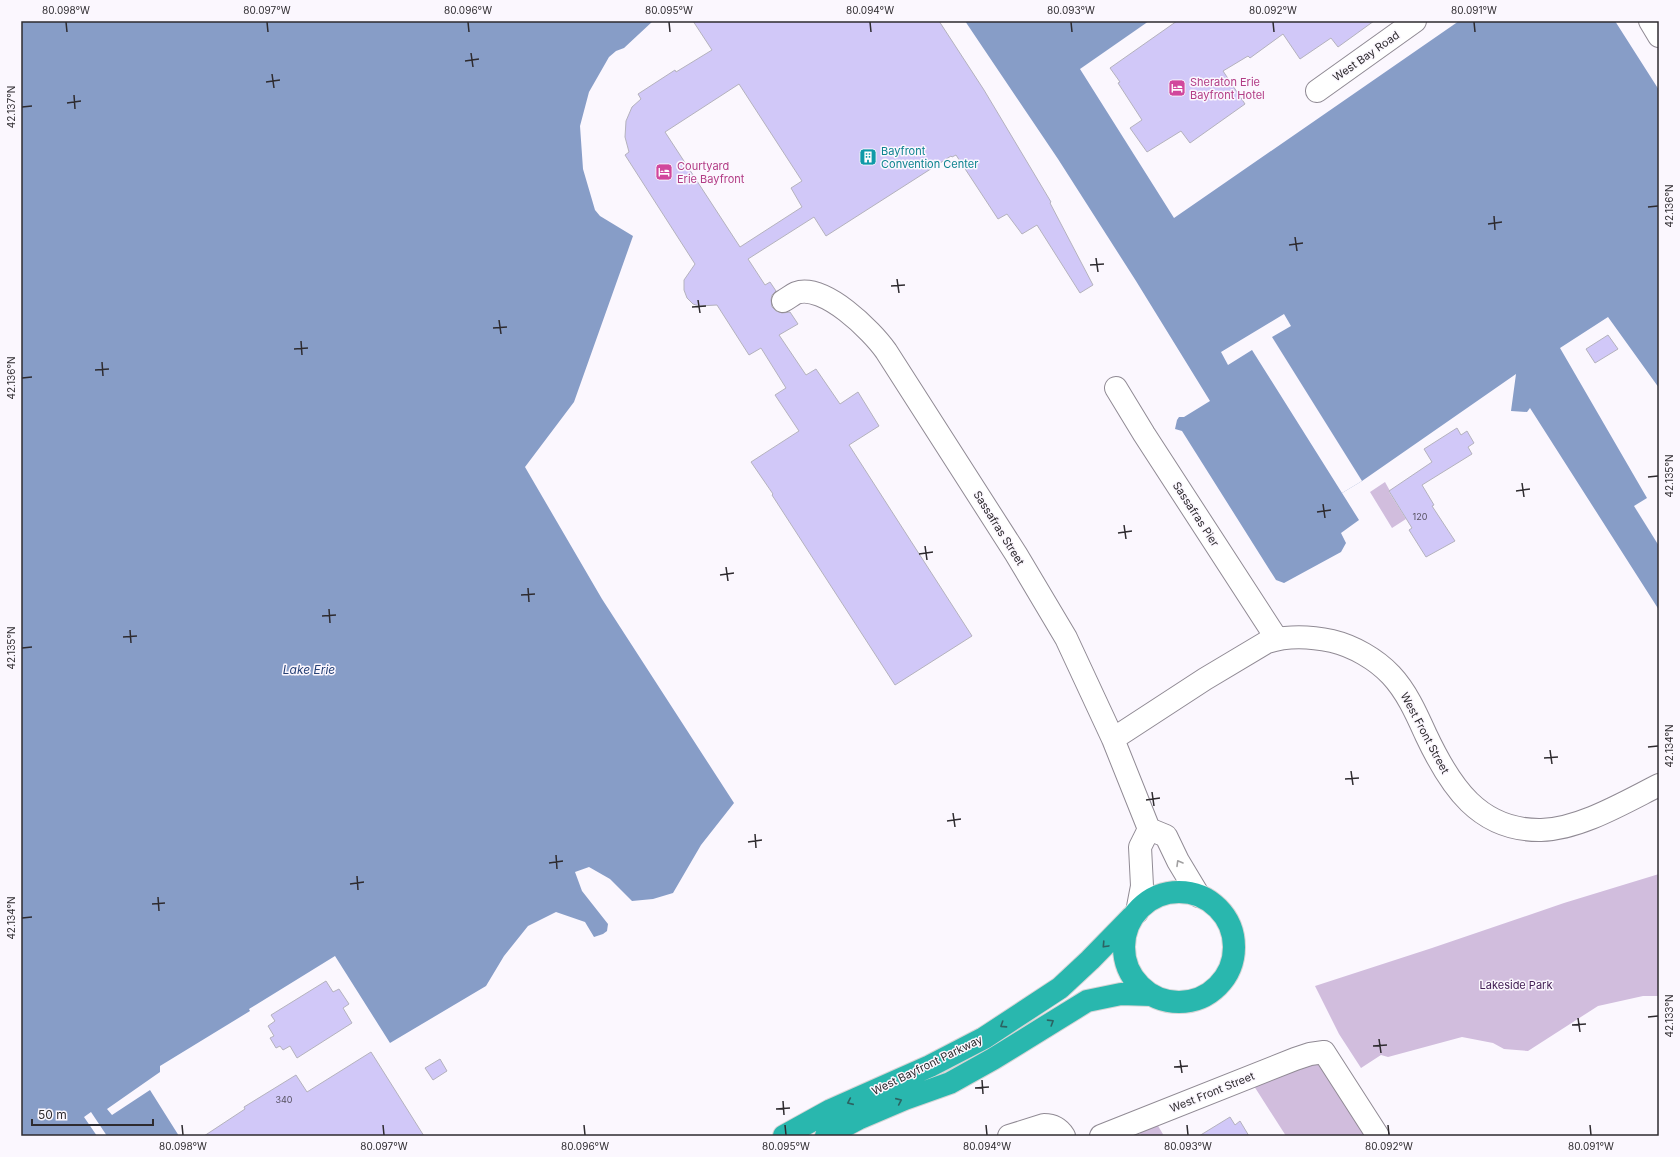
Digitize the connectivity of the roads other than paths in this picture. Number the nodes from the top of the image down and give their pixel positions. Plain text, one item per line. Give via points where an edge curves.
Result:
1 (1414, 21) edge
2 (1650, 21) edge
3 (1659, 36) edge
4 (1317, 91) dead end
5 (783, 302) dead end
6 (1116, 388) dead end
7 (1277, 639) junction
8 (1113, 739) junction
9 (1659, 785) edge
10 (1149, 829) junction
11 (1200, 896) junction
12 (1135, 914) junction
13 (1152, 996) junction
14 (784, 1136) edge
15 (826, 1136) edge
16 (1008, 1136) edge
17 (1064, 1136) edge
18 (1101, 1136) edge
19 (1378, 1136) edge

1 - 4 street, West Bay Road
2 - 3 street
5 - 8 street, Sassafras Street via 797,293 824,296 865,326 879,341 1040,592 1066,638
6 - 7 street, Sassafras Pier
7 - 8 street, West Front Street via 1255,648
7 - 9 street, West Front Street via 1294,636 1316,637 1338,642 1359,651 1377,663 1391,675 1416,712 1441,765 1456,789 1481,812 1497,821 1520,828 1542,830 1569,825
8 - 10 street, Sassafras Street
11 -> 10 street via 1166,836
10 - 12 street via 1140,847 1142,886
11 - 12 highway via 1185,892 1155,897
11 - 13 highway via 1218,909 1230,928 1234,942 1233,957 1228,971 1220,984 1195,1000 1166,1001
12 - 13 highway via 1126,931 1123,946 1125,961 1131,975
12 -> 14 highway, West Bayfront Parkway via 1060,988 984,1038 930,1066 831,1110
15 -> 13 highway, West Bayfront Parkway via 858,1119 950,1083 1087,1001 1121,994
16 - 17 street via 1044,1125 1057,1128
18 - 19 street, West Front Street via 1295,1059 1324,1052

